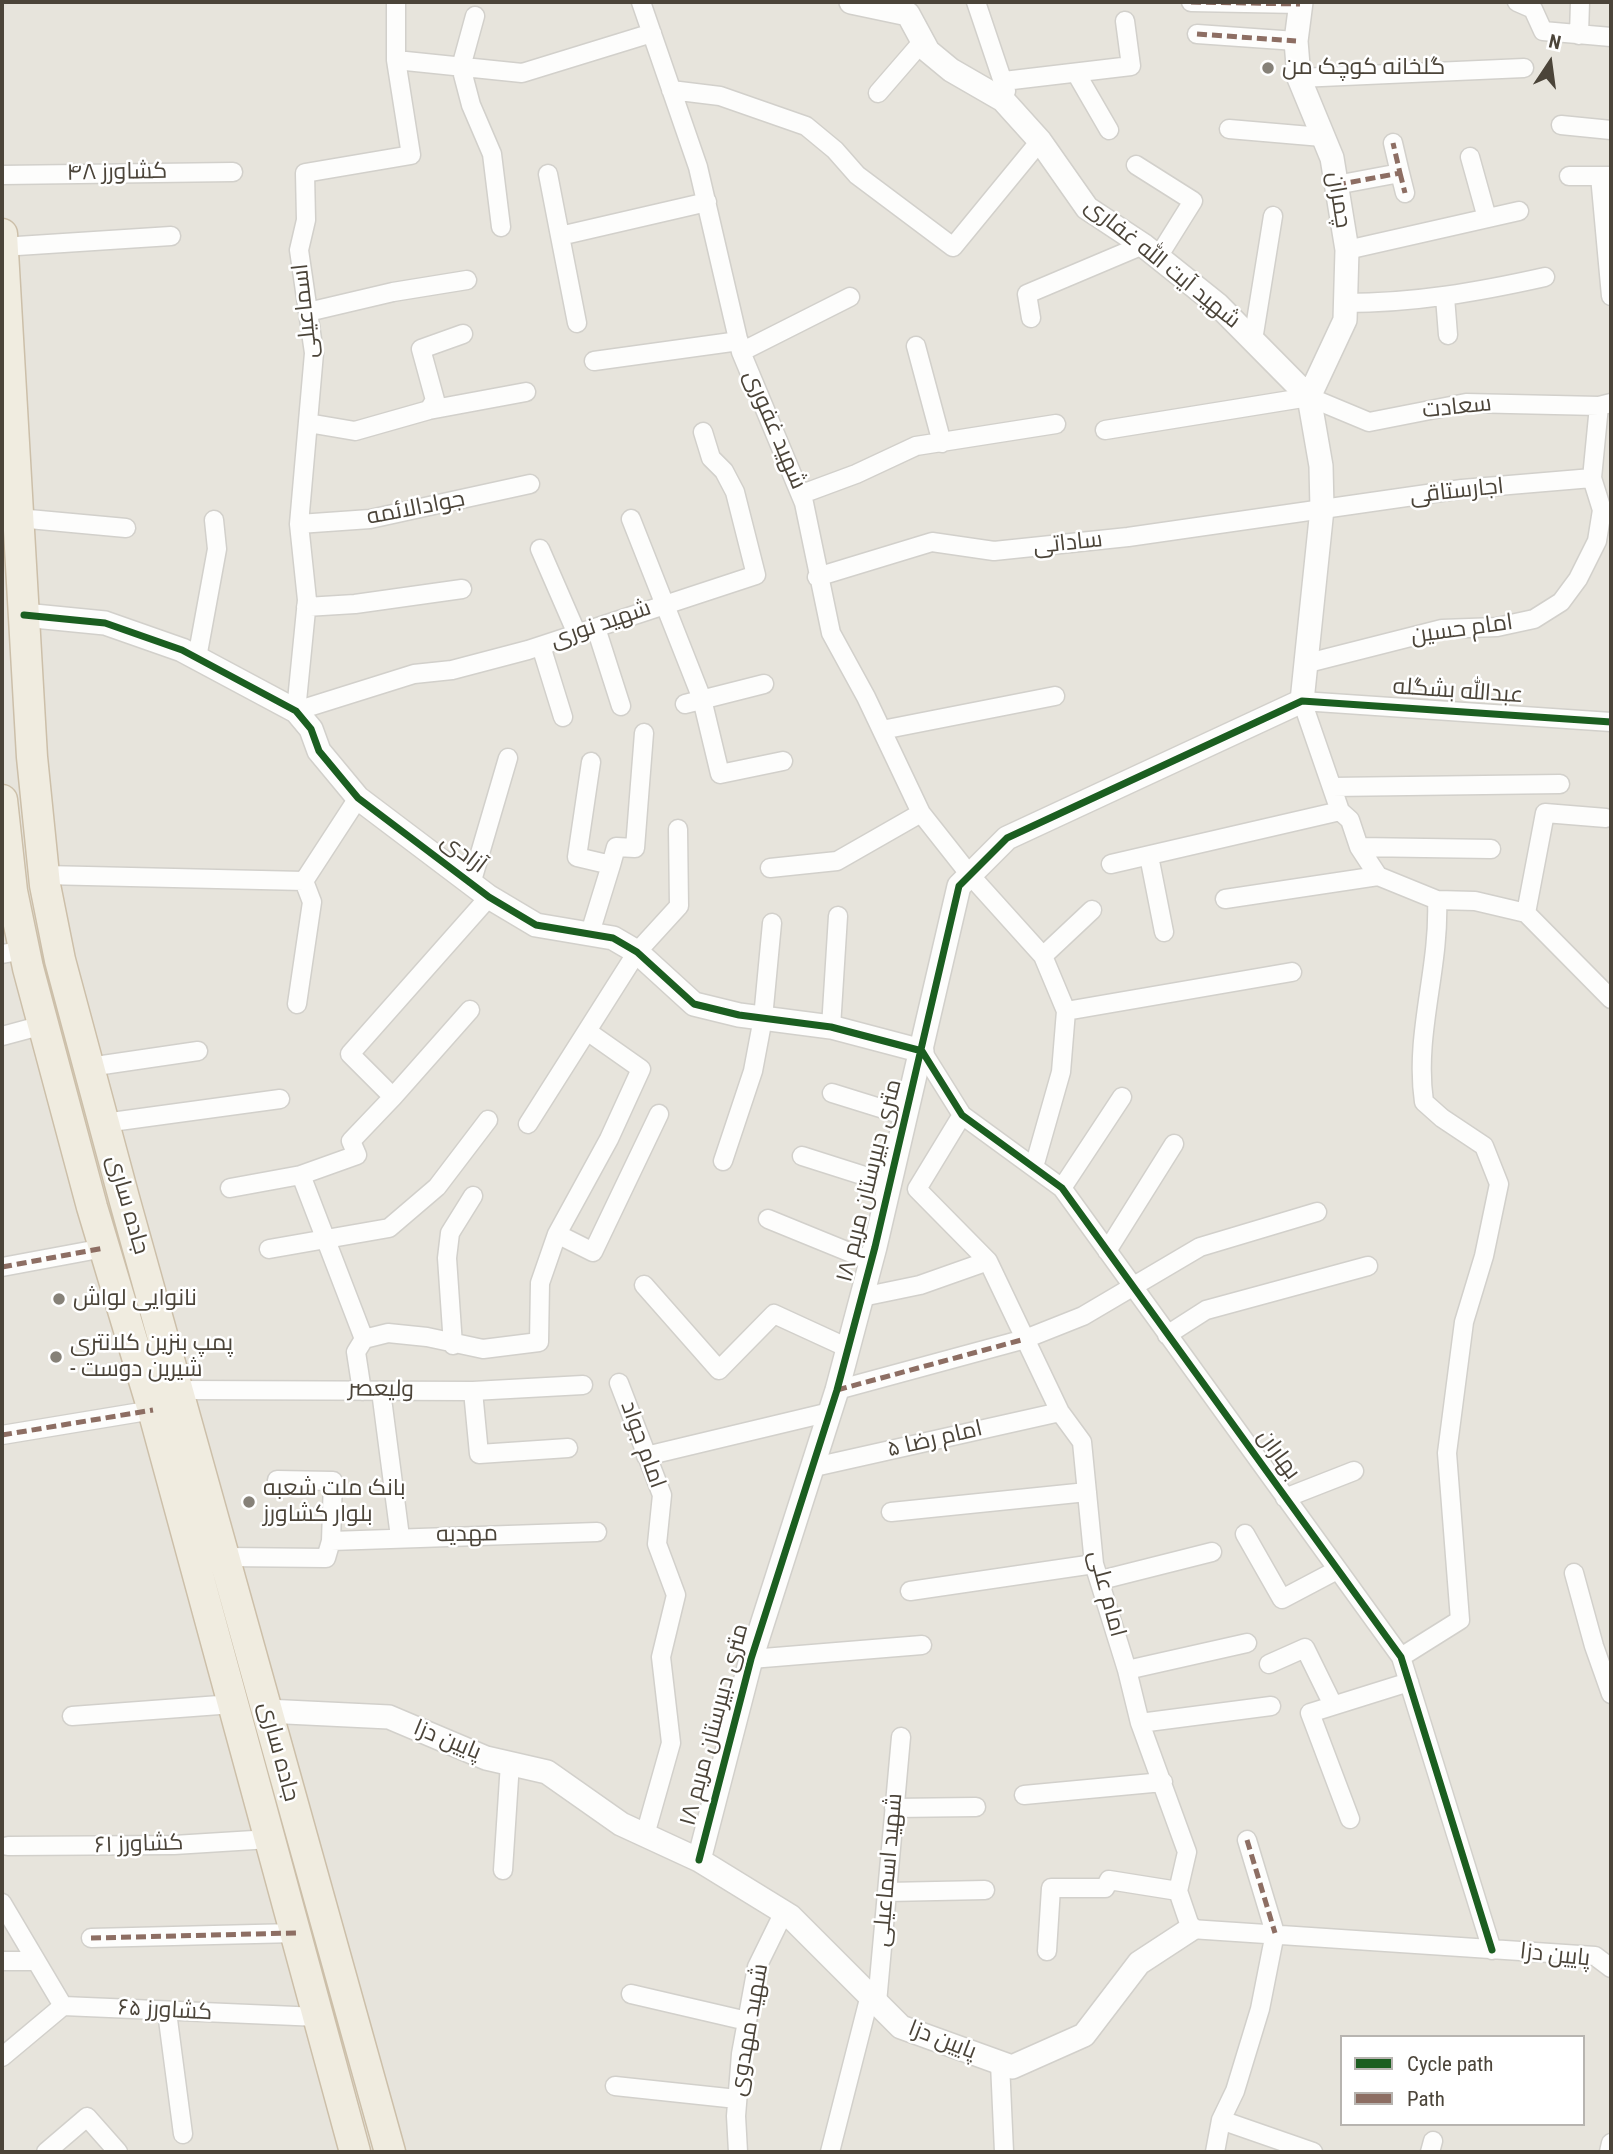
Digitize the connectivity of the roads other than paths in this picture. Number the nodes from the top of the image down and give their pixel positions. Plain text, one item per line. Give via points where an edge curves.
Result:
1 (396, 2) edge
2 (641, 2) edge
3 (851, 2) edge
4 (976, 2) edge
5 (1191, 2) edge
6 (1517, 2) edge
7 (1580, 2) edge
8 (1301, 3) edge
9 (892, 5) edge
10 (475, 16) dead end
11 (1125, 21) dead end
12 (652, 33) junction
13 (1197, 34) dead end
14 (1579, 35) junction
15 (1611, 37) edge
16 (923, 41) junction
17 (1296, 41) junction
18 (396, 60) junction
19 (461, 68) junction
20 (1524, 68) dead end
21 (1076, 73) junction
22 (1299, 78) junction
23 (1003, 81) junction
24 (671, 90) junction
25 (878, 93) dead end
26 (1008, 106) junction
27 (1561, 125) dead end
28 (1229, 129) dead end
29 (1110, 130) dead end
30 (1611, 130) edge
31 (1322, 137) junction
32 (1040, 141) junction
33 (1393, 143) dead end
34 (1470, 157) dead end
35 (1136, 165) dead end
36 (233, 172) dead end
37 (1400, 173) junction
38 (548, 174) dead end
39 (2, 175) edge
40 (1569, 176) dead end
41 (1605, 176) edge
42 (1336, 185) junction
43 (1405, 193) dead end
44 (707, 202) junction
45 (1519, 211) dead end
46 (1273, 216) dead end
47 (1487, 218) junction
48 (501, 227) dead end
49 (2, 234) edge
50 (170, 236) dead end
51 (560, 236) junction
52 (2, 247) edge
53 (1347, 250) junction
54 (1151, 251) junction
55 (1545, 277) dead end
56 (467, 280) dead end
57 (1611, 296) edge
58 (850, 297) dead end
59 (1445, 297) junction
60 (1345, 303) junction
61 (308, 312) junction
62 (1031, 318) dead end
63 (577, 323) dead end
64 (463, 334) dead end
65 (1448, 335) dead end
66 (1253, 340) junction
67 (740, 346) junction
68 (916, 346) dead end
69 (594, 361) dead end
70 (526, 392) dead end
71 (1309, 397) junction
72 (1605, 404) edge
73 (429, 410) junction
74 (308, 423) junction
75 (1056, 424) dead end
76 (1104, 430) dead end
77 (703, 432) dead end
78 (942, 443) junction
79 (1604, 443) edge
80 (1592, 478) junction
81 (530, 484) dead end
82 (802, 494) junction
83 (1322, 509) junction
84 (18, 518) junction
85 (631, 519) dead end
86 (214, 520) dead end
87 (299, 524) junction
88 (1605, 525) edge
89 (126, 528) dead end
90 (540, 549) dead end
91 (817, 577) junction
92 (462, 589) dead end
93 (666, 603) junction
94 (306, 607) junction
95 (24, 615) junction
96 (596, 628) junction
97 (577, 634) junction
98 (541, 646) junction
99 (197, 658) junction
100 (1308, 663) junction
101 (764, 684) dead end
102 (1055, 696) dead end
103 (1302, 701) junction
104 (694, 702) junction
105 (621, 706) dead end
106 (296, 711) junction
107 (563, 717) dead end
108 (1611, 722) edge
109 (882, 730) junction
110 (645, 733) dead end
111 (508, 758) dead end
112 (783, 761) dead end
113 (591, 762) dead end
114 (1560, 783) dead end
115 (1332, 787) junction
116 (358, 798) junction
117 (2, 800) edge
118 (1340, 811) junction
119 (921, 813) junction
120 (1606, 818) dead end
121 (678, 829) dead end
122 (1359, 848) junction
123 (1491, 849) dead end
124 (4, 853) edge
125 (1149, 856) junction
126 (1111, 864) dead end
127 (611, 866) junction
128 (770, 868) dead end
129 (44, 875) junction
130 (970, 875) junction
131 (1378, 876) junction
132 (304, 881) junction
133 (480, 891) junction
134 (1224, 899) dead end
135 (1437, 900) junction
136 (1091, 910) dead end
137 (1526, 913) junction
138 (838, 916) dead end
139 (772, 923) dead end
140 (1164, 932) dead end
141 (590, 933) junction
142 (12, 934) edge
143 (637, 952) junction
144 (1043, 956) junction
145 (1292, 972) dead end
146 (1611, 999) edge
147 (297, 1004) dead end
148 (470, 1010) dead end
149 (1066, 1012) junction
150 (763, 1018) junction
151 (43, 1026) junction
152 (831, 1027) junction
153 (587, 1031) junction
154 (2, 1035) edge
155 (198, 1051) dead end
156 (922, 1051) junction
157 (89, 1067) junction
158 (832, 1093) dead end
159 (393, 1097) junction
160 (1122, 1097) dead end
161 (280, 1099) dead end
162 (659, 1114) dead end
163 (962, 1115) junction
164 (906, 1116) junction
165 (488, 1120) dead end
166 (104, 1123) junction
167 (528, 1124) dead end
168 (1174, 1144) dead end
169 (802, 1156) dead end
170 (723, 1161) dead end
171 (1034, 1167) junction
172 (301, 1175) junction
173 (890, 1184) junction
174 (230, 1188) dead end
175 (1062, 1188) junction
176 (473, 1196) dead end
177 (1317, 1212) dead end
178 (768, 1219) dead end
179 (557, 1234) junction
180 (326, 1238) junction
181 (104, 1248) junction
182 (269, 1250) dead end
183 (1107, 1251) junction
184 (871, 1262) junction
185 (989, 1264) junction
186 (1368, 1266) dead end
187 (2, 1267) edge
188 (644, 1285) dead end
189 (1132, 1289) junction
190 (862, 1297) junction
191 (1167, 1335) junction
192 (364, 1339) junction
193 (1025, 1339) junction
194 (453, 1345) junction
195 (848, 1348) junction
196 (620, 1383) dead end
197 (583, 1385) dead end
198 (179, 1390) junction
199 (837, 1390) junction
200 (362, 1391) junction
201 (381, 1391) junction
202 (473, 1391) junction
203 (153, 1410) junction
204 (830, 1412) junction
205 (1060, 1412) junction
206 (2, 1435) edge
207 (568, 1448) dead end
208 (646, 1456) junction
209 (810, 1468) junction
210 (1354, 1471) dead end
211 (277, 1479) dead end
212 (1087, 1492) junction
213 (1285, 1498) junction
214 (891, 1512) dead end
215 (597, 1532) dead end
216 (1245, 1534) dead end
217 (400, 1536) junction
218 (331, 1541) junction
219 (1212, 1552) dead end
220 (226, 1557) junction
221 (1338, 1570) junction
222 (1097, 1572) junction
223 (1574, 1573) dead end
224 (910, 1591) dead end
225 (1247, 1643) dead end
226 (922, 1645) dead end
227 (1401, 1657) junction
228 (751, 1659) junction
229 (1269, 1664) dead end
230 (1127, 1670) junction
231 (1409, 1682) junction
232 (1611, 1693) edge
233 (233, 1703) junction
234 (1333, 1705) junction
235 (1271, 1706) dead end
236 (267, 1711) junction
237 (72, 1716) dead end
238 (1140, 1723) junction
239 (901, 1737) dead end
240 (510, 1763) junction
241 (1163, 1782) junction
242 (1024, 1795) dead end
243 (976, 1807) dead end
244 (894, 1808) junction
245 (1350, 1819) dead end
246 (645, 1835) junction
247 (270, 1839) junction
248 (1247, 1840) dead end
249 (8, 1846) dead end
250 (699, 1860) junction
251 (502, 1870) dead end
252 (985, 1889) dead end
253 (1178, 1891) junction
254 (887, 1892) junction
255 (2, 1903) edge
256 (784, 1912) junction
257 (1191, 1929) junction
258 (296, 1933) junction
259 (1275, 1933) junction
260 (91, 1938) dead end
261 (1492, 1950) junction
262 (1047, 1951) dead end
263 (2, 1961) edge
264 (36, 1961) junction
265 (1611, 1968) edge
266 (631, 1994) dead end
267 (873, 1999) junction
268 (63, 2006) junction
269 (167, 2012) junction
270 (319, 2017) junction
271 (747, 2021) junction
272 (2, 2057) edge
273 (1000, 2063) junction
274 (615, 2086) dead end
275 (737, 2099) junction
276 (1222, 2119) junction
277 (183, 2134) dead end
278 (1611, 2143) edge
279 (46, 2152) edge
280 (118, 2152) edge
281 (355, 2152) edge
282 (390, 2152) edge
283 (738, 2152) edge
284 (830, 2152) edge
285 (1004, 2152) edge
286 (1214, 2152) edge
287 (1312, 2152) edge
288 (1609, 2152) edge

1 - 18 street, اسماعیلی
2 - 12 street, شهید غفوری
3 - 9 street, شهید آیت الله غفاری
4 - 23 street
5 - 8 street
6 - 14 street via 1533,9 1543,31
7 - 14 street
8 - 17 street, چمران
9 - 16 street, شهید آیت الله غفاری via 908,14
10 - 19 street
11 - 21 street via 1130,66
12 - 19 street via 522,73
12 - 24 street, شهید غفوری
13 - 17 street
14 - 15 street
16 - 25 street
16 - 26 street, شهید آیت الله غفاری via 951,70
17 - 22 street, چمران
18 - 19 street
18 - 61 street, اسماعیلی via 411,155 305,173 306,220 299,250
19 - 48 street via 492,154
20 - 22 street
21 - 23 street
21 - 29 street
22 - 31 street, چمران
23 - 26 street
24 - 32 street via 720,96 806,126 857,175 953,247
24 - 44 street, شهید غفوری
26 - 32 street, شهید آیت الله غفاری
27 - 30 street
28 - 31 street
31 - 42 street, چمران via 1332,158
32 - 54 street, شهید آیت الله غفاری via 1087,208
33 - 37 street
34 - 47 street
35 - 54 street via 1193,201
36 - 39 street, کشاورز ۴۸
37 - 42 street
37 - 43 street
38 - 51 street
40 - 41 street
41 - 57 street
42 - 53 street, چمران
44 - 51 street
44 - 67 street, شهید غفوری
45 - 47 street
46 - 66 street
47 - 53 street
49 - 52 highway, جاده ساری
50 - 52 street
51 - 63 street
52 - 84 highway, جاده ساری
53 - 60 street, چمران
54 - 62 street via 1027,294
54 - 66 street, شهید آیت الله غفاری via 1219,305
55 - 59 street
56 - 61 street
58 - 67 street
59 - 60 street
59 - 65 street
60 - 71 street, چمران via 1345,320
61 - 74 street, اسماعیلی via 314,353
64 - 73 street via 421,349 435,400
66 - 71 street, شهید آیت الله غفاری
67 - 69 street
67 - 82 street, شهید غفوری
68 - 78 street
70 - 73 street
71 - 72 street, سعادت via 1369,422 1466,403
71 - 76 street
71 - 83 street via 1321,466
72 - 79 street
73 - 74 street via 355,431
74 - 87 street, اسماعیلی
75 - 78 street
77 - 93 street, شهید نوری via 711,458 735,492 756,575
78 - 82 street via 916,446
79 - 80 street
80 - 83 street, اجارستاقی via 1462,489
80 - 88 street, امام حسین
81 - 87 street, جوادالائمه via 369,519
82 - 91 street, شهید غفوری
83 - 91 street, ساداتی via 994,551 932,542
83 - 100 street
84 - 89 street
84 - 95 highway, جاده ساری
85 - 93 street
86 - 99 street via 217,549
87 - 94 street, اسماعیلی
88 - 100 street, امام حسین via 1561,602 1534,619 1497,627 1442,629
90 - 97 street
91 - 109 street, شهید غفوری via 831,633
92 - 94 street
93 - 96 street, شهید نوری
93 - 104 street
94 - 106 street, اسماعیلی
95 - 99 street, آزادی via 105,623
95 - 129 highway, جاده ساری
96 - 97 street, شهید نوری
96 - 105 street
97 - 98 street, شهید نوری
98 - 106 street, شهید نوری via 452,670 414,674
98 - 107 street
99 - 106 street, آزادی
100 - 103 street
101 - 104 street
102 - 109 street
103 - 108 street, عبدالله بشگله
103 - 115 street
103 - 130 street, ۱۸ متری دبیرستان مریم via 1007,838
104 - 112 street via 720,774
106 - 116 street, آزادی via 311,729 319,751
109 - 119 street, شهید غفوری
110 - 127 street via 635,848 616,847
111 - 133 street
113 - 127 street via 577,857
114 - 115 street
115 - 118 street
116 - 132 street
116 - 133 street, آزادی
117 - 124 highway, جاده ساری
118 - 122 street via 1350,820
118 - 125 street
119 - 128 street via 837,861
119 - 130 street, شهید غفوری
120 - 137 street via 1545,813
121 - 143 street via 679,906
122 - 123 street
122 - 131 street
124 - 142 highway, جاده ساری
125 - 126 street
125 - 140 street
127 - 141 street
129 - 132 street
129 - 157 highway, جاده ساری
130 - 144 street
130 - 156 street, ۱۸ متری دبیرستان مریم via 959,886
131 - 134 street
131 - 135 street
132 - 147 street via 312,902
133 - 141 street, آزادی via 536,925
133 - 159 street via 350,1054
135 - 137 street via 1475,901
135 - 227 street via 1438,933 1420,1046 1424,1102 1484,1146 1499,1184 1464,1322 1447,1453 1460,1620
136 - 144 street
137 - 146 street
138 - 152 street
139 - 150 street
141 - 143 street, آزادی via 613,938
142 - 151 highway, جاده ساری
143 - 150 street, آزادی via 694,1004
143 - 153 street
144 - 149 street
145 - 149 street
148 - 159 street
149 - 171 street via 1061,1072
150 - 152 street, آزادی
150 - 170 street via 752,1072
151 - 154 street
151 - 181 highway, جاده ساری
152 - 156 street, آزادی
153 - 167 street
153 - 179 street via 641,1069
155 - 157 street
156 - 163 street, بهاران
156 - 164 street, ۱۸ متری دبیرستان مریم
157 - 166 highway, جاده ساری
158 - 164 street
159 - 172 street via 351,1141 357,1155
160 - 175 street
161 - 166 street
162 - 179 street via 593,1252
163 - 171 street, بهاران
163 - 185 street, امام علی via 917,1189
164 - 173 street, ۱۸ متری دبیرستان مریم
165 - 180 street via 437,1187 389,1228
166 - 198 highway, جاده ساری
168 - 183 street
169 - 173 street
171 - 175 street, بهاران
172 - 174 street
172 - 180 street
173 - 184 street, ۱۸ متری دبیرستان مریم
175 - 183 street, بهاران
176 - 194 street via 450,1233 447,1258
177 - 189 street via 1200,1247
178 - 184 street
179 - 194 street via 540,1283 539,1342 483,1349
180 - 182 street
180 - 192 street
181 - 187 street
181 - 203 highway, جاده ساری
183 - 189 street, بهاران
184 - 190 street, ۱۸ متری دبیرستان مریم
185 - 190 street
185 - 193 street, امام علی
186 - 191 street via 1206,1310
188 - 195 street via 719,1370 774,1314
189 - 191 street, بهاران
189 - 193 street via 1083,1316
190 - 195 street, ۱۸ متری دبیرستان مریم
191 - 213 street, بهاران
192 - 194 street via 388,1334 427,1337
192 - 200 street via 356,1352
193 - 199 street
193 - 205 street, امام علی
195 - 199 street, ۱۸ متری دبیرستان مریم
196 - 208 street, امام جواد
197 - 202 street, ولیعصر
198 - 200 street, ولیعصر
198 - 220 highway, جاده ساری
199 - 204 street, ۱۸ متری دبیرستان مریم
200 - 201 street, ولیعصر
201 - 202 street, ولیعصر
201 - 217 street
202 - 207 street via 479,1454
203 - 206 street
203 - 233 highway, جاده ساری
204 - 208 street
204 - 209 street, ۱۸ متری دبیرستان مریم
205 - 209 street, امام رضا ۵
205 - 212 street, امام علی via 1082,1442
208 - 246 street, امام جواد via 662,1495 657,1544 676,1595 662,1657 671,1743
209 - 228 street, ۱۸ متری دبیرستان مریم
210 - 213 street
211 - 218 street via 333,1481
212 - 214 street
212 - 222 street, امام علی
213 - 221 street, بهاران
215 - 217 street, مهدیه
216 - 221 street via 1282,1599
217 - 218 street, مهدیه
218 - 220 street via 326,1558
219 - 222 street
220 - 236 highway, جاده ساری
221 - 227 street, بهاران
222 - 224 street
222 - 230 street, امام علی
223 - 232 street
225 - 230 street
226 - 228 street
227 - 231 street, بهاران
228 - 250 street, ۱۸ متری دبیرستان مریم
229 - 234 street via 1305,1648
230 - 238 street, امام علی
231 - 234 street
231 - 261 street, بهاران
233 - 237 street
233 - 247 highway, جاده ساری
234 - 245 street via 1310,1713
235 - 238 street
236 - 240 street, پایین دزا via 389,1717 486,1758
236 - 282 highway, جاده ساری
238 - 241 street, امام علی
239 - 244 street, شهید اسماعیلی
240 - 246 street, پایین دزا via 547,1772 621,1824
240 - 251 street
241 - 242 street
241 - 253 street, امام علی via 1188,1852
243 - 244 street
244 - 254 street, شهید اسماعیلی
246 - 250 street, پایین دزا
247 - 249 street, کشاورز ۶۱
247 - 258 highway, جاده ساری
248 - 259 street
250 - 256 street, پایین دزا
252 - 254 street
253 - 257 street
253 - 262 street via 1108,1880 1105,1888 1051,1888
254 - 267 street, شهید اسماعیلی
255 - 264 street
256 - 267 street, پایین دزا
256 - 271 street, شهید مهدوی via 757,1967
257 - 259 street, پایین دزا
257 - 273 street, پایین دزا via 1139,1963 1084,2035 1012,2067
258 - 260 street
258 - 270 highway, جاده ساری
259 - 261 street, پایین دزا
259 - 276 street via 1260,2008
261 - 265 street, پایین دزا via 1595,1956
263 - 264 street
264 - 268 street
266 - 271 street
267 - 273 street, پایین دزا via 901,2027
267 - 284 street, شهید اسماعیلی
268 - 269 street, کشاورز ۶۵
268 - 272 street
269 - 270 street, کشاورز ۶۵
269 - 277 street
270 - 281 highway, جاده ساری
271 - 275 street, شهید مهدوی
273 - 285 street
274 - 275 street
275 - 283 street, شهید مهدوی
276 - 286 street
276 - 287 street
278 - 288 street
279 - 280 street via 87,2118

